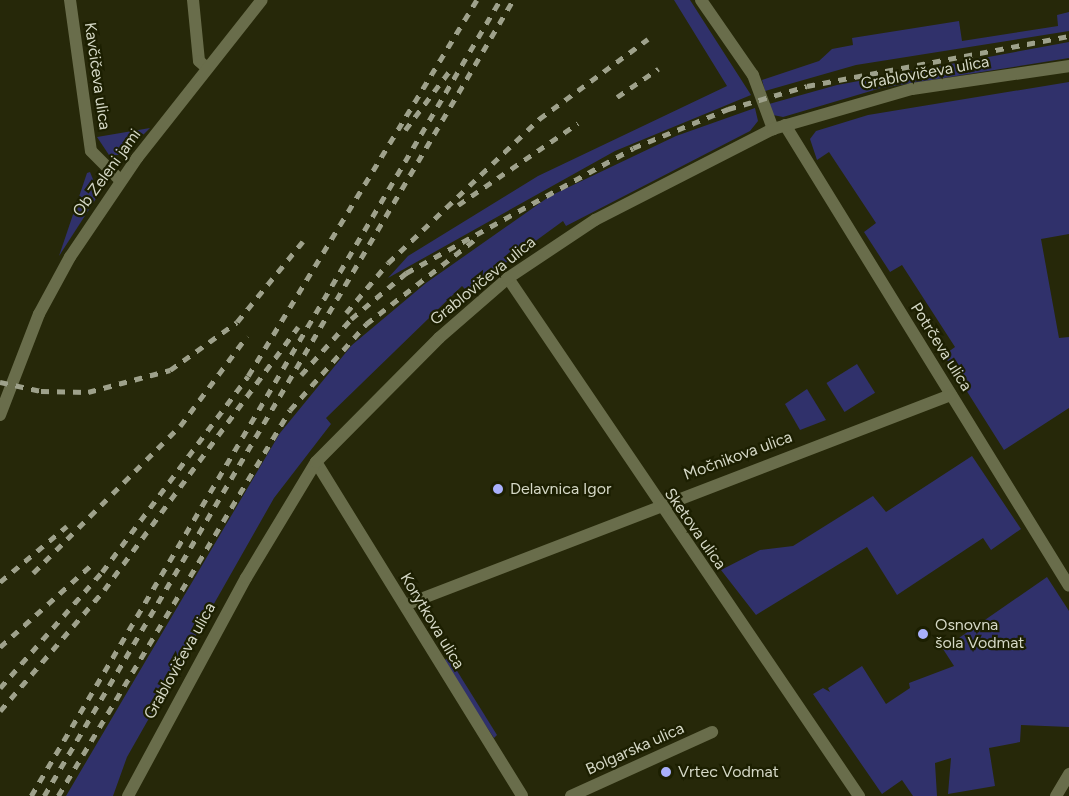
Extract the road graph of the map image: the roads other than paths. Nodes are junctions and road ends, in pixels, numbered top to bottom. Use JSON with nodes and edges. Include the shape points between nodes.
{"nodes":[{"id":1,"x":70,"y":0,"type":"edge"},
{"id":2,"x":193,"y":0,"type":"edge"},
{"id":3,"x":262,"y":0,"type":"edge"},
{"id":4,"x":701,"y":0,"type":"edge"},
{"id":5,"x":1069,"y":66,"type":"edge"},
{"id":6,"x":207,"y":68,"type":"junction"},
{"id":7,"x":785,"y":125,"type":"junction"},
{"id":8,"x":773,"y":129,"type":"junction"},
{"id":9,"x":120,"y":180,"type":"junction"},
{"id":10,"x":508,"y":278,"type":"junction"},
{"id":11,"x":951,"y":395,"type":"junction"},
{"id":12,"x":0,"y":415,"type":"edge"},
{"id":13,"x":316,"y":462,"type":"junction"},
{"id":14,"x":658,"y":505,"type":"junction"},
{"id":15,"x":1069,"y":586,"type":"edge"},
{"id":16,"x":405,"y":605,"type":"junction"},
{"id":17,"x":711,"y":732,"type":"dead end"},
{"id":18,"x":1069,"y":774,"type":"edge"},
{"id":19,"x":128,"y":796,"type":"edge"},
{"id":20,"x":522,"y":796,"type":"edge"},
{"id":21,"x":571,"y":796,"type":"edge"},
{"id":22,"x":859,"y":796,"type":"edge"},
{"id":23,"x":1056,"y":796,"type":"edge"}],
"edges":[{"from":1,"to":9,"type":"street","name":"Kavčičeva ulica","via":[[94,158]]},
{"from":2,"to":6,"type":"street","via":[[199,61]]},
{"from":3,"to":6,"type":"street","name":"Ob Zeleni jami"},
{"from":4,"to":8,"type":"street","via":[[753,75]]},
{"from":5,"to":7,"type":"street","name":"Grablovičeva ulica","via":[[912,89]]},
{"from":6,"to":9,"type":"street","name":"Ob Zeleni jami"},
{"from":7,"to":8,"type":"street","name":"Grablovičeva ulica"},
{"from":7,"to":11,"type":"street","name":"Potrčeva ulica"},
{"from":8,"to":10,"type":"street","name":"Grablovičeva ulica","via":[[595,220]]},
{"from":9,"to":12,"type":"street","name":"Ob Zeleni jami","via":[[59,273]]},
{"from":10,"to":13,"type":"street","name":"Grablovičeva ulica","via":[[445,333]]},
{"from":10,"to":14,"type":"street","name":"Sketova ulica"},
{"from":11,"to":14,"type":"street","name":"Močnikova ulica"},
{"from":11,"to":15,"type":"street","name":"Potrčeva ulica"},
{"from":13,"to":16,"type":"street","name":"Korytkova ulica"},
{"from":13,"to":19,"type":"street","name":"Grablovičeva ulica","via":[[222,620]]},
{"from":14,"to":16,"type":"street","name":"Močnikova ulica"},
{"from":14,"to":22,"type":"street","name":"Sketova ulica"},
{"from":16,"to":20,"type":"street","name":"Korytkova ulica"},
{"from":17,"to":21,"type":"street","name":"Bolgarska ulica"},
{"from":18,"to":23,"type":"street"}]}
